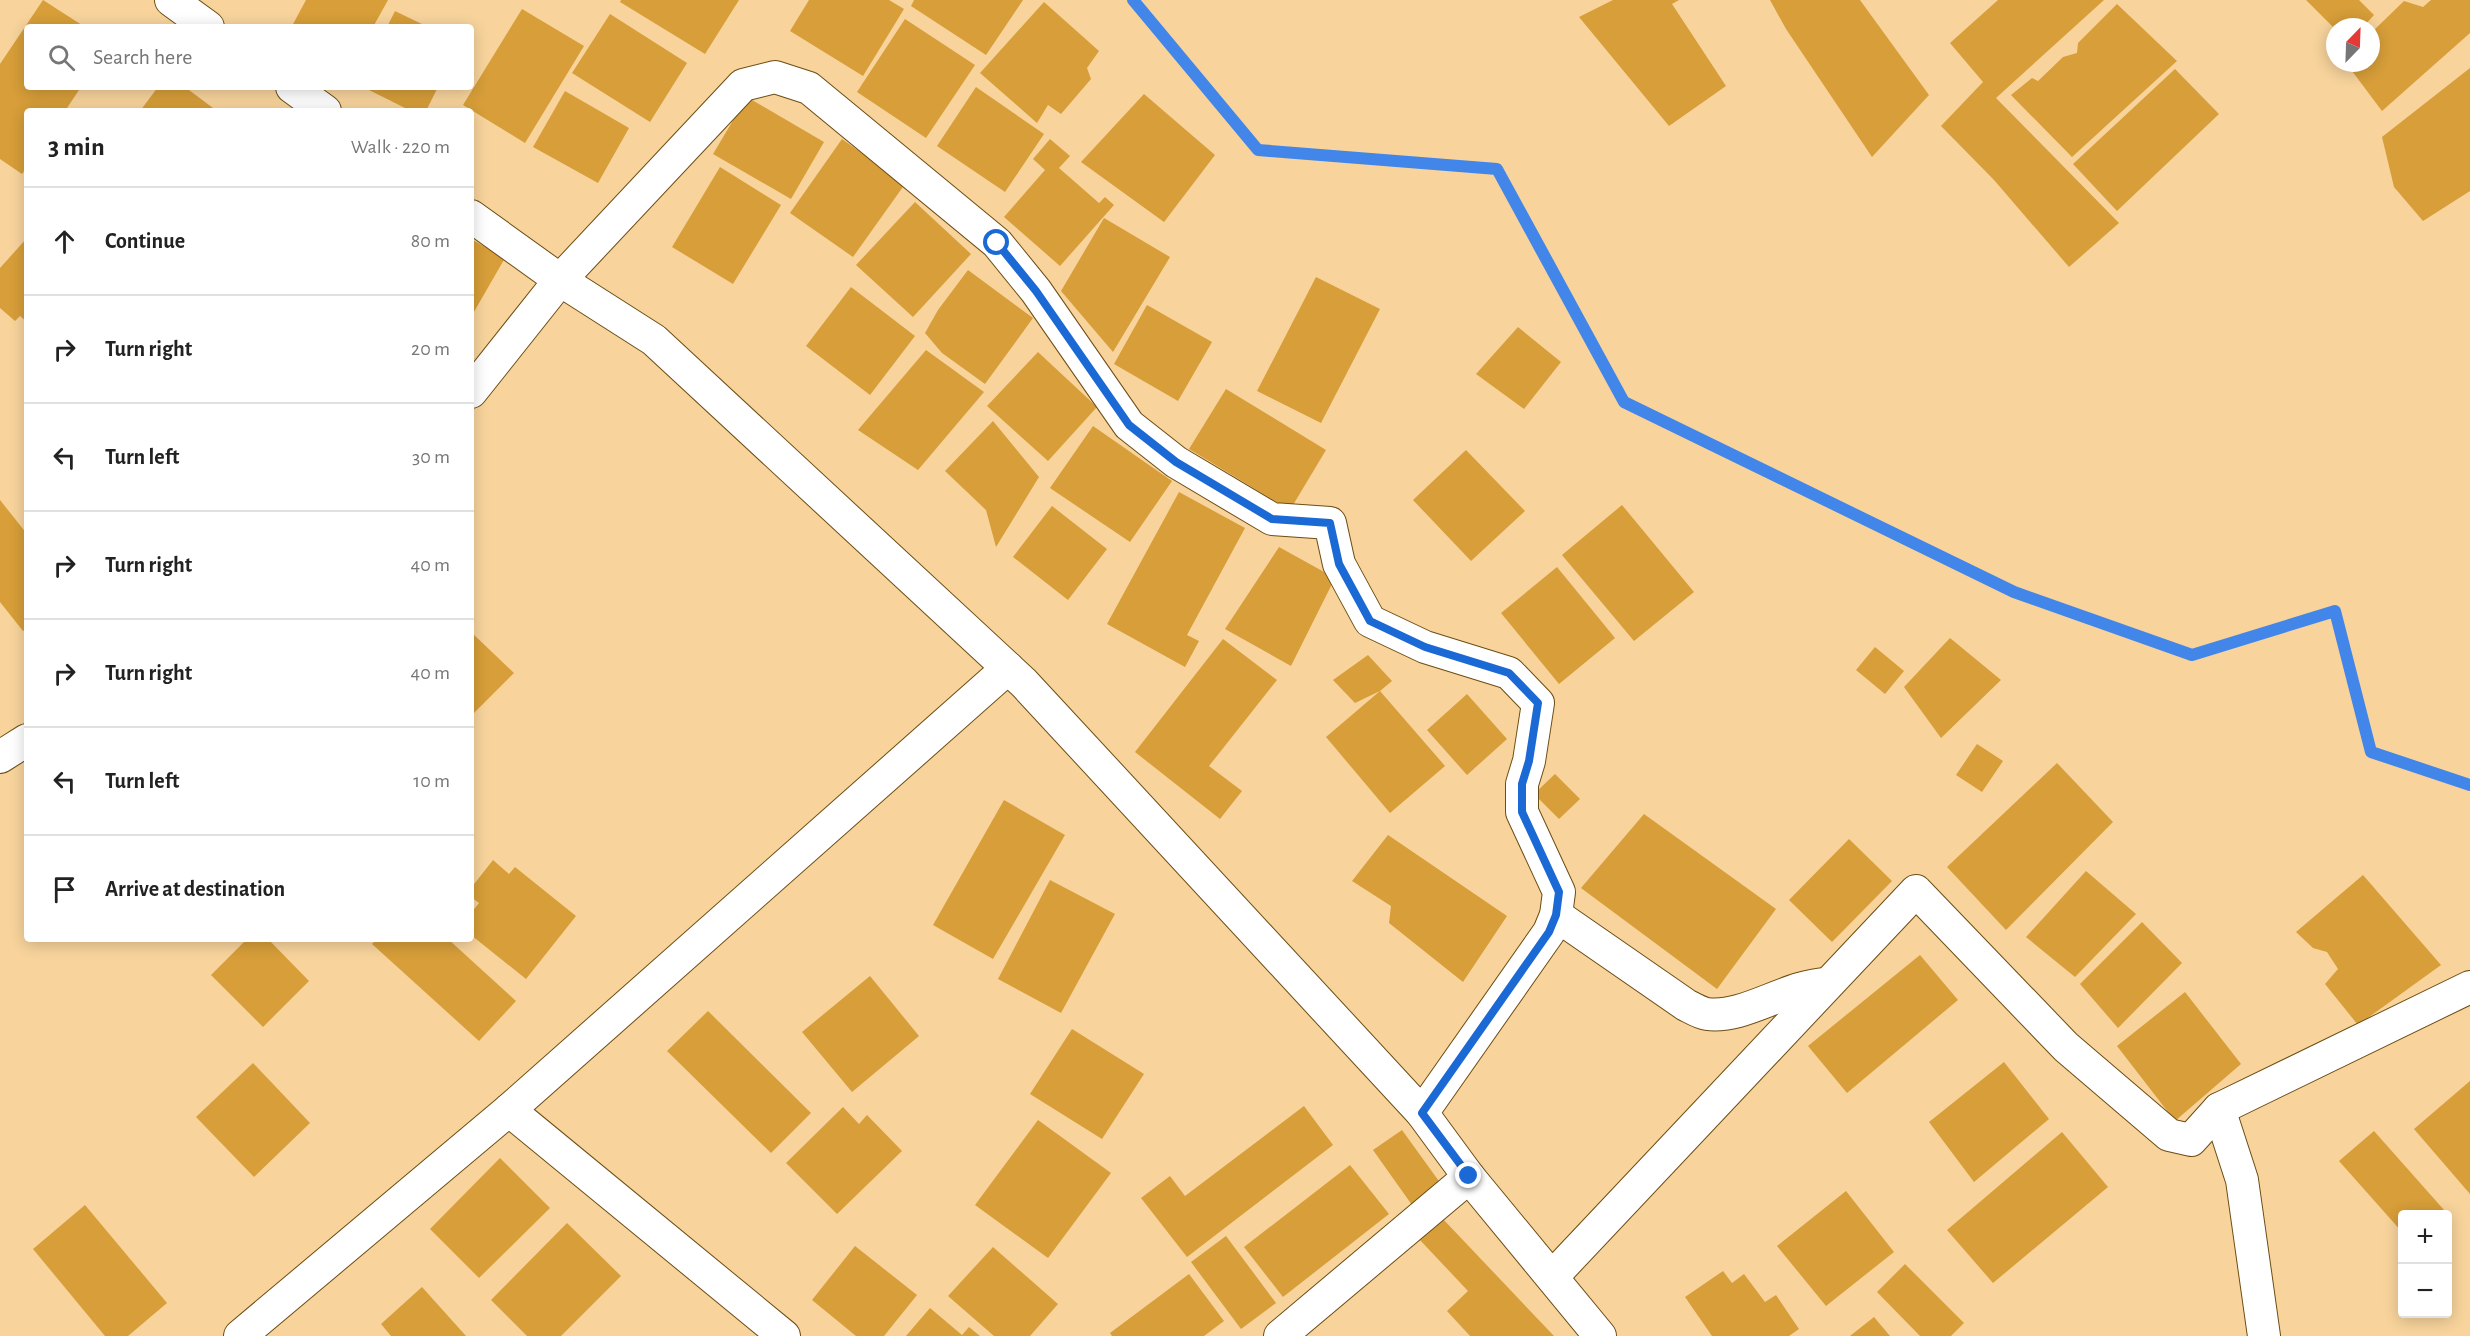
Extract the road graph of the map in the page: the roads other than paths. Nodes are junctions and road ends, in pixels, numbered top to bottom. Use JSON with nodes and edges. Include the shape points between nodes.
{"nodes":[{"id":1,"x":171,"y":0,"type":"edge"},
{"id":2,"x":204,"y":24,"type":"edge"},
{"id":3,"x":296,"y":90,"type":"edge"},
{"id":4,"x":321,"y":108,"type":"edge"},
{"id":5,"x":474,"y":218,"type":"edge"},
{"id":6,"x":560,"y":280,"type":"junction"},
{"id":7,"x":474,"y":388,"type":"edge"},
{"id":8,"x":1008,"y":668,"type":"junction"},
{"id":9,"x":24,"y":742,"type":"edge"},
{"id":10,"x":0,"y":757,"type":"edge"},
{"id":11,"x":1556,"y":915,"type":"junction"},
{"id":12,"x":1827,"y":984,"type":"junction"},
{"id":13,"x":2470,"y":987,"type":"edge"},
{"id":14,"x":2219,"y":1109,"type":"junction"},
{"id":15,"x":509,"y":1110,"type":"junction"},
{"id":16,"x":1422,"y":1113,"type":"junction"},
{"id":17,"x":1469,"y":1176,"type":"junction"},
{"id":18,"x":1552,"y":1276,"type":"junction"},
{"id":19,"x":240,"y":1336,"type":"edge"},
{"id":20,"x":784,"y":1336,"type":"edge"},
{"id":21,"x":1280,"y":1336,"type":"edge"},
{"id":22,"x":1600,"y":1336,"type":"edge"},
{"id":23,"x":2264,"y":1336,"type":"edge"}],
"edges":[{"from":1,"to":2,"type":"street"},
{"from":3,"to":4,"type":"street"},
{"from":5,"to":6,"type":"street"},
{"from":6,"to":7,"type":"street"},
{"from":6,"to":8,"type":"street","via":[[654,340]]},
{"from":6,"to":11,"type":"street","via":[[743,85],[775,77],[809,88],[997,243],[1036,291],[1129,425],[1176,462],[1272,519],[1330,523],[1339,564],[1370,621],[1425,647],[1509,673],[1538,703],[1522,784],[1522,812],[1559,892]]},
{"from":8,"to":15,"type":"street"},
{"from":8,"to":16,"type":"street"},
{"from":9,"to":10,"type":"street"},
{"from":11,"to":12,"type":"street","via":[[1704,1014],[1725,1015],[1810,984]]},
{"from":11,"to":16,"type":"street","via":[[1549,932]]},
{"from":12,"to":14,"type":"street","via":[[1916,891],[2066,1047],[2169,1135],[2191,1140]]},
{"from":12,"to":18,"type":"street"},
{"from":13,"to":14,"type":"street"},
{"from":14,"to":23,"type":"street","via":[[2242,1180]]},
{"from":15,"to":19,"type":"street"},
{"from":15,"to":20,"type":"street"},
{"from":16,"to":17,"type":"street"},
{"from":17,"to":18,"type":"street"},
{"from":17,"to":21,"type":"street"},
{"from":18,"to":22,"type":"street"}]}
